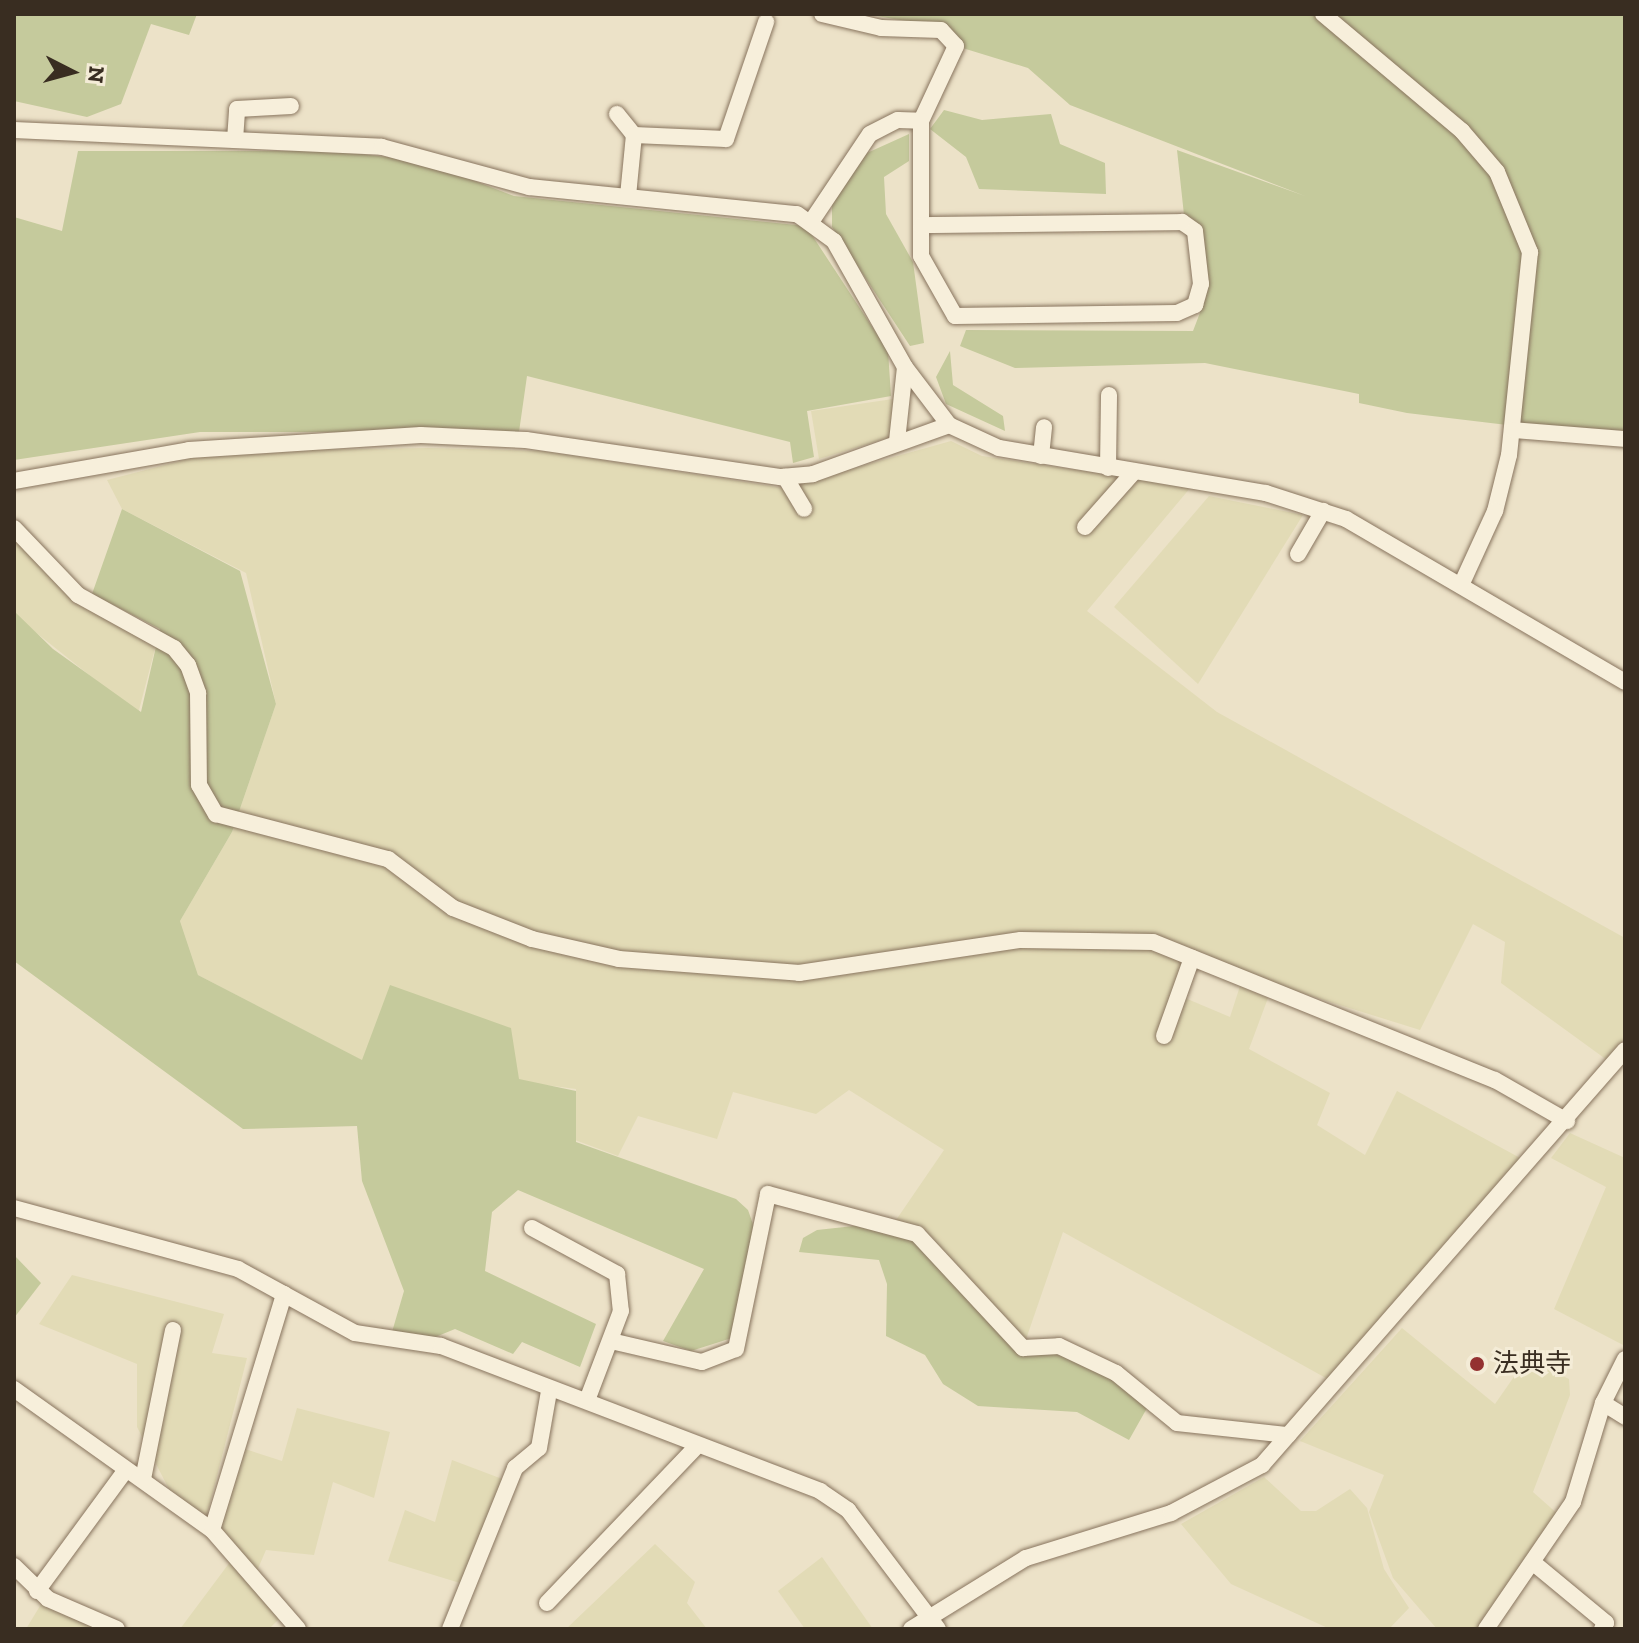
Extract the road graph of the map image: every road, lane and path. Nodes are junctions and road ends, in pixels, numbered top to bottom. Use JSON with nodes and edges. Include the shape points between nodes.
{"nodes":[{"id":1,"x":822,"y":14,"type":"edge"},
{"id":2,"x":1323,"y":14,"type":"edge"},
{"id":3,"x":766,"y":22,"type":"dead end"},
{"id":4,"x":291,"y":106,"type":"dead end"},
{"id":5,"x":617,"y":114,"type":"dead end"},
{"id":6,"x":921,"y":121,"type":"junction"},
{"id":7,"x":14,"y":130,"type":"edge"},
{"id":8,"x":634,"y":135,"type":"junction"},
{"id":9,"x":235,"y":140,"type":"junction"},
{"id":10,"x":628,"y":196,"type":"junction"},
{"id":11,"x":813,"y":219,"type":"junction"},
{"id":12,"x":921,"y":225,"type":"junction"},
{"id":13,"x":905,"y":367,"type":"junction"},
{"id":14,"x":1109,"y":395,"type":"dead end"},
{"id":15,"x":949,"y":425,"type":"junction"},
{"id":16,"x":1044,"y":427,"type":"dead end"},
{"id":17,"x":1513,"y":430,"type":"junction"},
{"id":18,"x":1625,"y":439,"type":"edge"},
{"id":19,"x":897,"y":441,"type":"junction"},
{"id":20,"x":1041,"y":456,"type":"junction"},
{"id":21,"x":1108,"y":468,"type":"junction"},
{"id":22,"x":1133,"y":473,"type":"junction"},
{"id":23,"x":785,"y":477,"type":"junction"},
{"id":24,"x":14,"y":481,"type":"edge"},
{"id":25,"x":804,"y":509,"type":"dead end"},
{"id":26,"x":1323,"y":511,"type":"junction"},
{"id":27,"x":1085,"y":527,"type":"dead end"},
{"id":28,"x":14,"y":528,"type":"edge"},
{"id":29,"x":1298,"y":554,"type":"dead end"},
{"id":30,"x":1462,"y":583,"type":"junction"},
{"id":31,"x":1625,"y":682,"type":"edge"},
{"id":32,"x":1192,"y":958,"type":"junction"},
{"id":33,"x":1164,"y":1036,"type":"dead end"},
{"id":34,"x":1625,"y":1050,"type":"edge"},
{"id":35,"x":1567,"y":1121,"type":"junction"},
{"id":36,"x":14,"y":1208,"type":"edge"},
{"id":37,"x":532,"y":1228,"type":"dead end"},
{"id":38,"x":284,"y":1294,"type":"junction"},
{"id":39,"x":173,"y":1330,"type":"dead end"},
{"id":40,"x":611,"y":1341,"type":"junction"},
{"id":41,"x":1625,"y":1359,"type":"edge"},
{"id":42,"x":14,"y":1389,"type":"edge"},
{"id":43,"x":549,"y":1391,"type":"junction"},
{"id":44,"x":588,"y":1398,"type":"junction"},
{"id":45,"x":1603,"y":1403,"type":"junction"},
{"id":46,"x":1625,"y":1417,"type":"edge"},
{"id":47,"x":1288,"y":1435,"type":"junction"},
{"id":48,"x":695,"y":1448,"type":"junction"},
{"id":49,"x":126,"y":1470,"type":"junction"},
{"id":50,"x":143,"y":1479,"type":"junction"},
{"id":51,"x":212,"y":1530,"type":"junction"},
{"id":52,"x":1536,"y":1565,"type":"junction"},
{"id":53,"x":14,"y":1566,"type":"edge"},
{"id":54,"x":37,"y":1591,"type":"junction"},
{"id":55,"x":547,"y":1603,"type":"dead end"},
{"id":56,"x":934,"y":1623,"type":"edge"},
{"id":57,"x":117,"y":1629,"type":"edge"},
{"id":58,"x":298,"y":1629,"type":"edge"},
{"id":59,"x":450,"y":1629,"type":"edge"},
{"id":60,"x":911,"y":1629,"type":"edge"},
{"id":61,"x":1486,"y":1629,"type":"edge"},
{"id":62,"x":1602,"y":1629,"type":"edge"}],
"edges":[{"from":1,"to":6,"type":"street","via":[[881,28],[941,30],[956,46]]},
{"from":2,"to":17,"type":"street","via":[[1462,131],[1497,172],[1530,252]]},
{"from":3,"to":8,"type":"street","via":[[726,139]]},
{"from":4,"to":9,"type":"street","via":[[237,109]]},
{"from":5,"to":8,"type":"street"},
{"from":6,"to":11,"type":"street","via":[[898,120],[870,134]]},
{"from":6,"to":12,"type":"street"},
{"from":7,"to":9,"type":"street"},
{"from":8,"to":10,"type":"street"},
{"from":9,"to":10,"type":"street","via":[[382,147],[509,183]]},
{"from":10,"to":11,"type":"street","via":[[778,208]]},
{"from":11,"to":13,"type":"street","via":[[834,241]]},
{"from":12,"to":12,"type":"street","via":[[1182,222],[1195,231],[1201,284],[1195,305],[1177,313],[964,319],[939,298],[921,256]]},
{"from":13,"to":15,"type":"street"},
{"from":13,"to":19,"type":"street"},
{"from":14,"to":21,"type":"street"},
{"from":15,"to":19,"type":"street"},
{"from":15,"to":20,"type":"street","via":[[986,444]]},
{"from":16,"to":20,"type":"street"},
{"from":17,"to":18,"type":"street"},
{"from":17,"to":30,"type":"street","via":[[1495,511]]},
{"from":19,"to":23,"type":"street","via":[[813,474]]},
{"from":20,"to":21,"type":"street"},
{"from":21,"to":22,"type":"street"},
{"from":22,"to":26,"type":"street","via":[[1266,493]]},
{"from":22,"to":27,"type":"street"},
{"from":23,"to":24,"type":"street","via":[[526,440],[421,435],[189,450]]},
{"from":23,"to":25,"type":"street"},
{"from":26,"to":29,"type":"street"},
{"from":26,"to":30,"type":"street","via":[[1371,529]]},
{"from":28,"to":32,"type":"street","via":[[78,595],[174,648],[188,665],[198,693],[199,785],[216,814],[388,859],[453,908],[532,939],[619,959],[799,973],[1021,940],[1117,938]]},
{"from":30,"to":31,"type":"street"},
{"from":32,"to":33,"type":"street"},
{"from":32,"to":35,"type":"street","via":[[1495,1080]]},
{"from":34,"to":35,"type":"street"},
{"from":35,"to":47,"type":"street"},
{"from":36,"to":38,"type":"street","via":[[162,1243],[238,1269]]},
{"from":37,"to":40,"type":"street","via":[[617,1274],[621,1311]]},
{"from":38,"to":43,"type":"street","via":[[355,1333],[441,1346]]},
{"from":38,"to":51,"type":"street"},
{"from":39,"to":50,"type":"street"},
{"from":40,"to":44,"type":"street"},
{"from":40,"to":47,"type":"street","via":[[702,1362],[736,1349],[768,1194],[917,1234],[1023,1348],[1059,1346],[1116,1373],[1177,1423]]},
{"from":41,"to":45,"type":"street"},
{"from":42,"to":49,"type":"street"},
{"from":43,"to":44,"type":"street"},
{"from":43,"to":59,"type":"street","via":[[539,1448],[515,1468]]},
{"from":44,"to":48,"type":"street"},
{"from":45,"to":46,"type":"street"},
{"from":45,"to":52,"type":"street","via":[[1573,1502]]},
{"from":47,"to":56,"type":"street","via":[[1262,1465],[1218,1493],[1026,1558]]},
{"from":48,"to":55,"type":"street"},
{"from":48,"to":56,"type":"street","via":[[820,1491],[848,1510]]},
{"from":49,"to":50,"type":"street"},
{"from":49,"to":54,"type":"street"},
{"from":50,"to":51,"type":"street"},
{"from":51,"to":58,"type":"street"},
{"from":52,"to":61,"type":"street"},
{"from":52,"to":62,"type":"street","via":[[1606,1623]]},
{"from":53,"to":54,"type":"street"},
{"from":54,"to":57,"type":"street"},
{"from":56,"to":60,"type":"street"}]}
